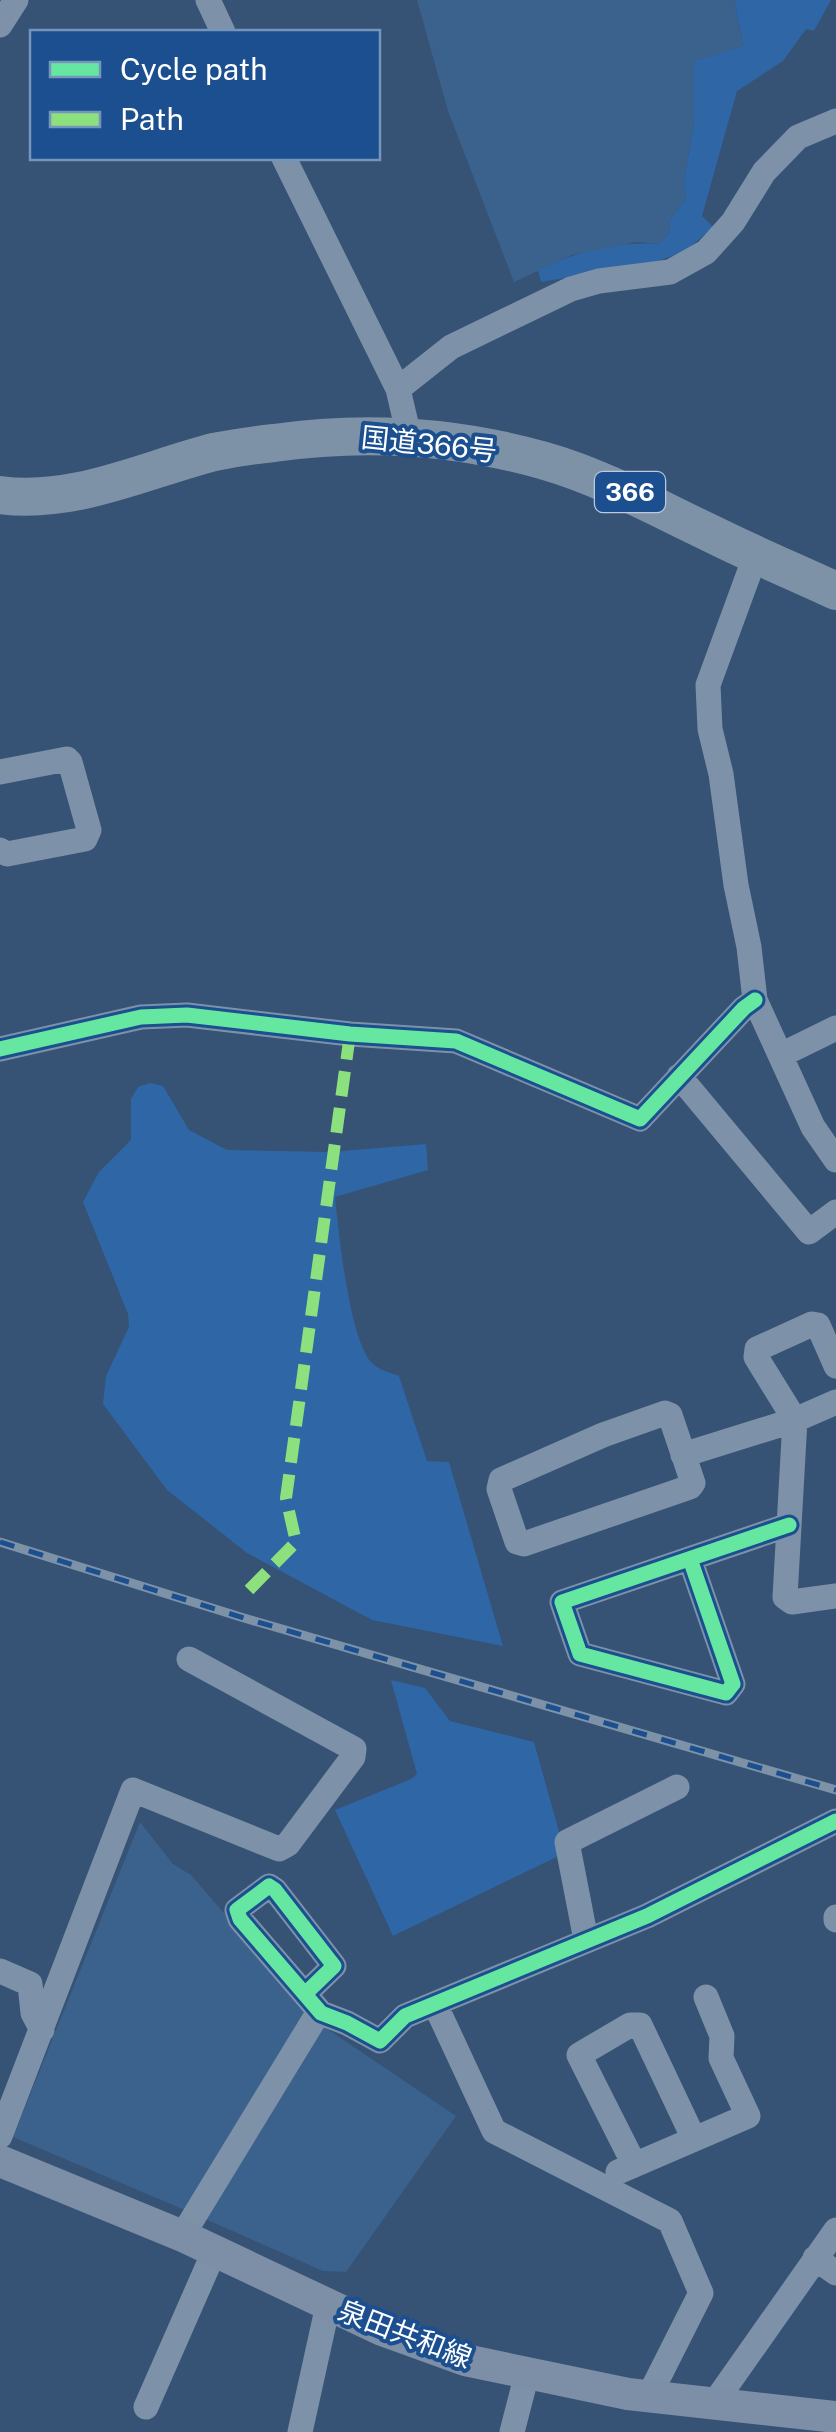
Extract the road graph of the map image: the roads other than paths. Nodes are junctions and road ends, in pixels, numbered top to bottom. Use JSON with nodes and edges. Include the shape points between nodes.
{"nodes":[{"id":1,"x":16,"y":0,"type":"edge"},
{"id":2,"x":208,"y":0,"type":"edge"},
{"id":3,"x":0,"y":25,"type":"edge"},
{"id":4,"x":222,"y":30,"type":"edge"},
{"id":5,"x":836,"y":121,"type":"edge"},
{"id":6,"x":285,"y":160,"type":"edge"},
{"id":7,"x":398,"y":389,"type":"junction"},
{"id":8,"x":409,"y":436,"type":"junction"},
{"id":9,"x":0,"y":495,"type":"edge"},
{"id":10,"x":756,"y":554,"type":"junction"},
{"id":11,"x":836,"y":591,"type":"edge"},
{"id":12,"x":0,"y":772,"type":"edge"},
{"id":13,"x":0,"y":850,"type":"edge"},
{"id":14,"x":755,"y":1000,"type":"junction"},
{"id":15,"x":836,"y":1028,"type":"edge"},
{"id":16,"x":0,"y":1049,"type":"edge"},
{"id":17,"x":781,"y":1054,"type":"junction"},
{"id":18,"x":680,"y":1076,"type":"junction"},
{"id":19,"x":836,"y":1160,"type":"edge"},
{"id":20,"x":836,"y":1212,"type":"edge"},
{"id":21,"x":836,"y":1366,"type":"edge"},
{"id":22,"x":836,"y":1402,"type":"edge"},
{"id":23,"x":795,"y":1420,"type":"junction"},
{"id":24,"x":683,"y":1455,"type":"junction"},
{"id":25,"x":789,"y":1525,"type":"junction"},
{"id":26,"x":690,"y":1558,"type":"junction"},
{"id":27,"x":836,"y":1596,"type":"edge"},
{"id":28,"x":189,"y":1659,"type":"dead end"},
{"id":29,"x":677,"y":1786,"type":"dead end"},
{"id":30,"x":836,"y":1821,"type":"edge"},
{"id":31,"x":586,"y":1940,"type":"junction"},
{"id":32,"x":0,"y":1970,"type":"edge"},
{"id":33,"x":706,"y":1997,"type":"dead end"},
{"id":34,"x":436,"y":2004,"type":"junction"},
{"id":35,"x":42,"y":2030,"type":"junction"},
{"id":36,"x":0,"y":2136,"type":"edge"},
{"id":37,"x":694,"y":2139,"type":"junction"},
{"id":38,"x":0,"y":2161,"type":"edge"},
{"id":39,"x":634,"y":2164,"type":"junction"},
{"id":40,"x":596,"y":2184,"type":"junction"},
{"id":41,"x":836,"y":2230,"type":"edge"},
{"id":42,"x":200,"y":2244,"type":"junction"},
{"id":43,"x":826,"y":2266,"type":"edge"},
{"id":44,"x":328,"y":2305,"type":"junction"},
{"id":45,"x":528,"y":2374,"type":"junction"},
{"id":46,"x":649,"y":2396,"type":"junction"},
{"id":47,"x":715,"y":2402,"type":"junction"},
{"id":48,"x":146,"y":2407,"type":"dead end"},
{"id":49,"x":836,"y":2417,"type":"edge"},
{"id":50,"x":300,"y":2432,"type":"edge"},
{"id":51,"x":512,"y":2432,"type":"edge"}],
"edges":[{"from":1,"to":3,"type":"street"},
{"from":2,"to":4,"type":"street"},
{"from":5,"to":7,"type":"street","via":[[787,148],[706,252],[670,272],[571,289],[451,347]]},
{"from":6,"to":7,"type":"street"},
{"from":7,"to":8,"type":"street"},
{"from":8,"to":9,"type":"highway","name":"国道366号","number":"366","via":[[272,443],[62,494]]},
{"from":8,"to":10,"type":"highway","name":"国道366号","number":"366","via":[[547,461],[629,492]]},
{"from":10,"to":11,"type":"highway","name":"国道366号","number":"366"},
{"from":10,"to":14,"type":"street","via":[[708,685]]},
{"from":12,"to":13,"type":"street","via":[[67,759],[89,830],[84,838]]},
{"from":14,"to":17,"type":"street"},
{"from":14,"to":18,"type":"street"},
{"from":15,"to":17,"type":"street"},
{"from":16,"to":18,"type":"street","via":[[141,1016],[187,1015],[456,1041],[640,1119]]},
{"from":17,"to":19,"type":"street","via":[[812,1127]]},
{"from":18,"to":20,"type":"street","via":[[809,1232]]},
{"from":21,"to":23,"type":"street","via":[[818,1325],[757,1349]]},
{"from":22,"to":23,"type":"street"},
{"from":23,"to":24,"type":"street"},
{"from":23,"to":25,"type":"street"},
{"from":24,"to":24,"type":"street","via":[[690,1488],[524,1544],[517,1542],[498,1489],[501,1480],[665,1414]]},
{"from":25,"to":26,"type":"street"},
{"from":25,"to":27,"type":"street","via":[[785,1598]]},
{"from":26,"to":26,"type":"street","via":[[562,1602],[580,1654],[726,1692],[732,1684]]},
{"from":28,"to":35,"type":"street","via":[[354,1749],[353,1757],[279,1849],[133,1790]]},
{"from":29,"to":31,"type":"street","via":[[567,1842]]},
{"from":30,"to":31,"type":"street"},
{"from":31,"to":34,"type":"street"},
{"from":32,"to":35,"type":"street","via":[[30,1984]]},
{"from":33,"to":37,"type":"street","via":[[722,2036],[721,2058],[748,2116]]},
{"from":34,"to":40,"type":"street","via":[[494,2131]]},
{"from":34,"to":42,"type":"street","via":[[405,2016],[380,2041],[314,2003],[315,2018],[190,2222]]},
{"from":35,"to":36,"type":"street"},
{"from":37,"to":39,"type":"street"},
{"from":37,"to":39,"type":"street","via":[[640,2025],[630,2024],[579,2055]]},
{"from":38,"to":42,"type":"main road","name":"泉田共和線"},
{"from":39,"to":40,"type":"street"},
{"from":40,"to":46,"type":"street","via":[[670,2222],[701,2293]]},
{"from":41,"to":43,"type":"street"},
{"from":42,"to":44,"type":"main road","name":"泉田共和線"},
{"from":42,"to":48,"type":"street"},
{"from":43,"to":47,"type":"street"},
{"from":44,"to":45,"type":"main road","name":"泉田共和線","via":[[465,2360]]},
{"from":44,"to":50,"type":"street"},
{"from":45,"to":46,"type":"main road","name":"泉田共和線"},
{"from":45,"to":51,"type":"street"},
{"from":46,"to":47,"type":"main road","name":"泉田共和線"},
{"from":47,"to":49,"type":"main road","name":"泉田共和線"}]}
